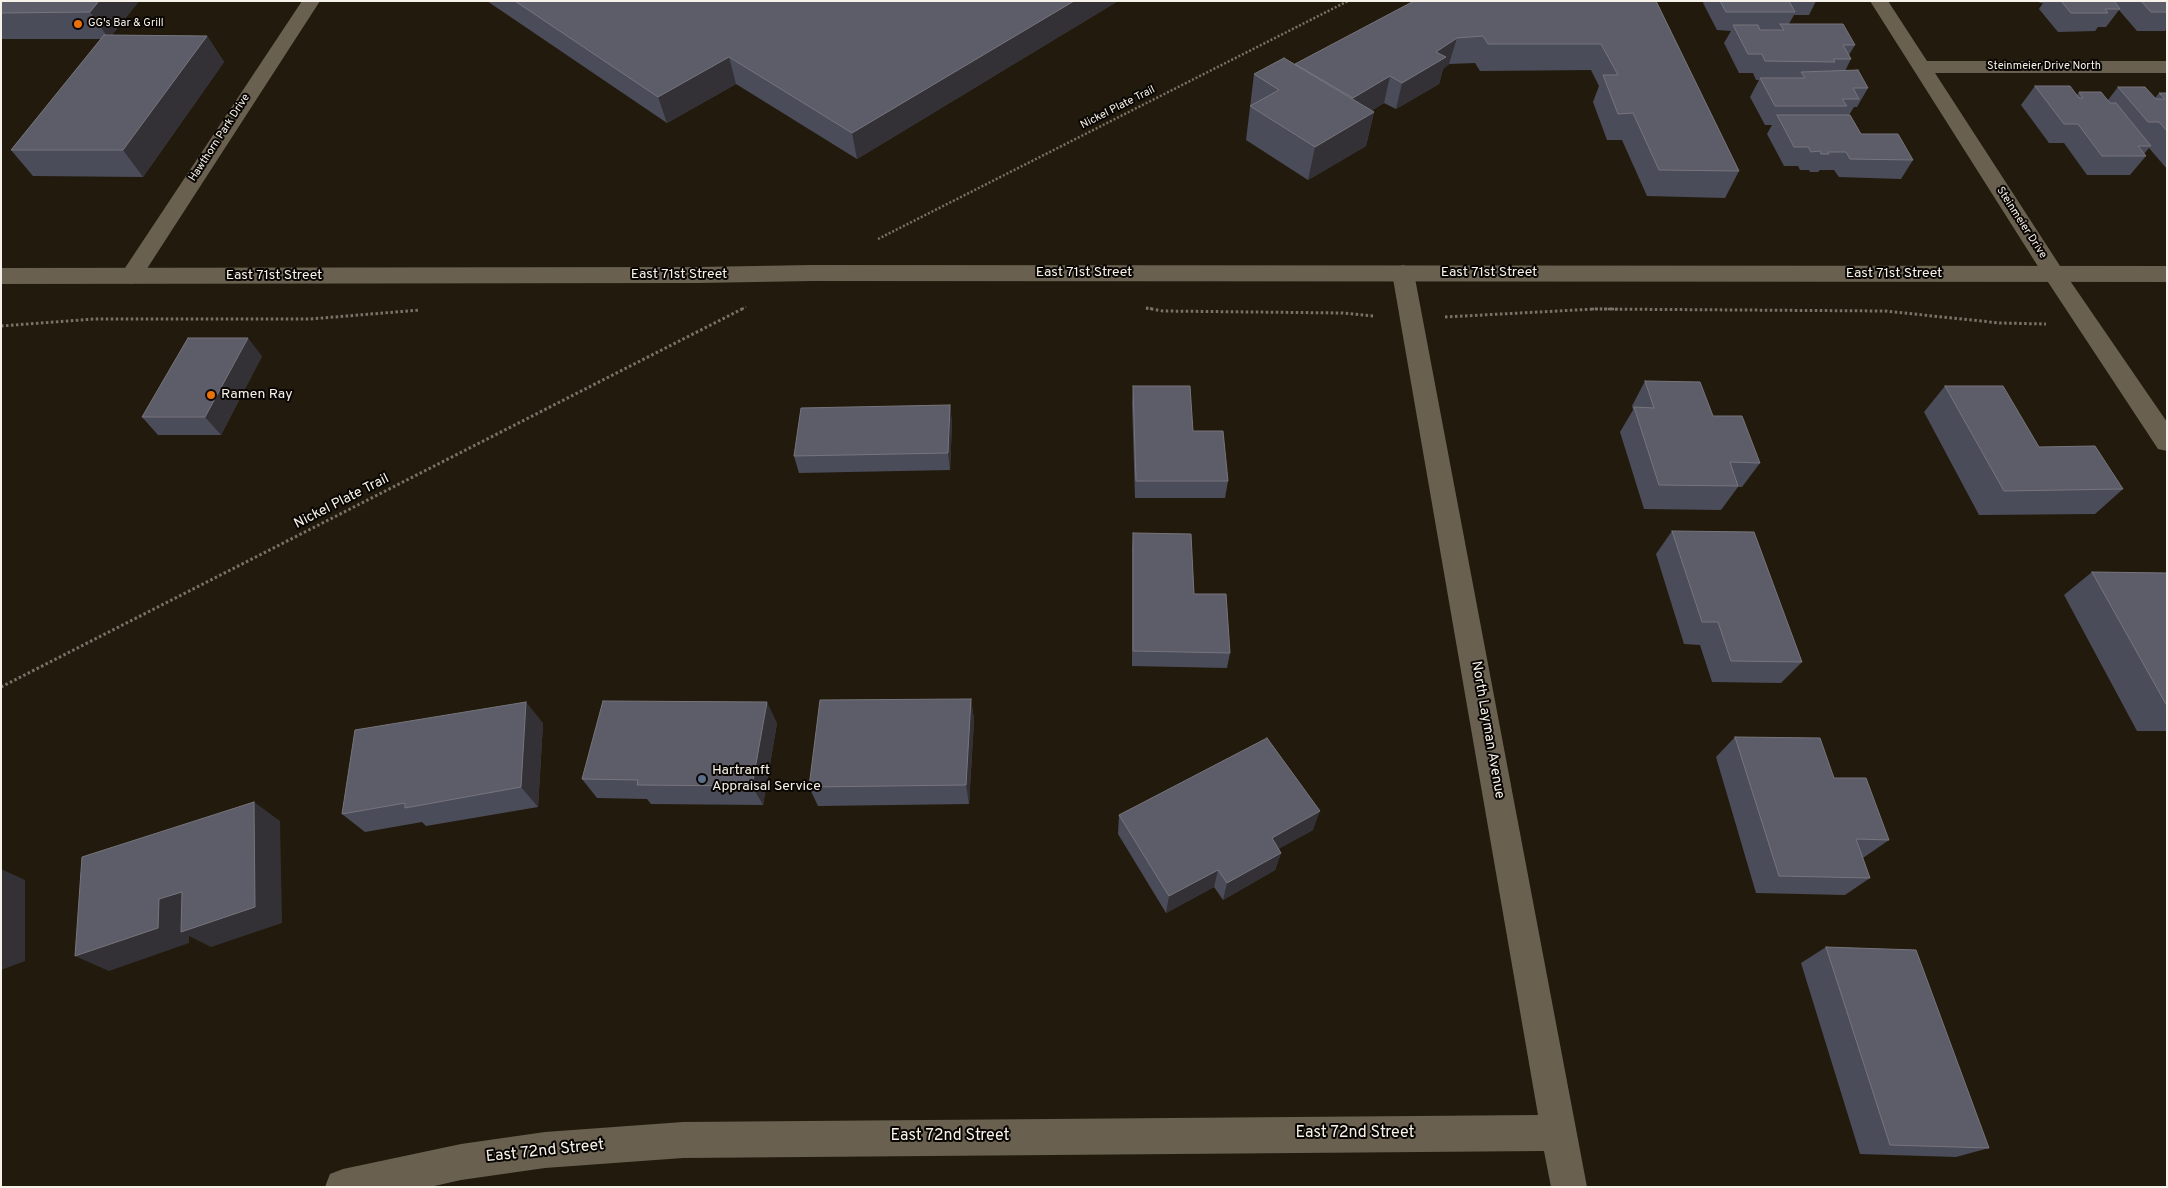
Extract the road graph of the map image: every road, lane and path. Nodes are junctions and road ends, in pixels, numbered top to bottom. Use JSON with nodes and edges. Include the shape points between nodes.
{"nodes":[{"id":1,"x":311,"y":1,"type":"edge"},
{"id":2,"x":1348,"y":1,"type":"edge"},
{"id":3,"x":1879,"y":1,"type":"edge"},
{"id":4,"x":1921,"y":67,"type":"junction"},
{"id":5,"x":2167,"y":67,"type":"edge"},
{"id":6,"x":895,"y":230,"type":"dead end"},
{"id":7,"x":1403,"y":273,"type":"junction"},
{"id":8,"x":2054,"y":274,"type":"junction"},
{"id":9,"x":2167,"y":274,"type":"edge"},
{"id":10,"x":1,"y":276,"type":"edge"},
{"id":11,"x":130,"y":276,"type":"junction"},
{"id":12,"x":743,"y":304,"type":"dead end"},
{"id":13,"x":752,"y":304,"type":"dead end"},
{"id":14,"x":1144,"y":307,"type":"dead end"},
{"id":15,"x":428,"y":310,"type":"dead end"},
{"id":16,"x":1412,"y":317,"type":"junction"},
{"id":17,"x":2088,"y":324,"type":"junction"},
{"id":18,"x":1,"y":326,"type":"edge"},
{"id":19,"x":693,"y":335,"type":"dead end"},
{"id":20,"x":2167,"y":442,"type":"edge"},
{"id":21,"x":1,"y":687,"type":"edge"},
{"id":22,"x":1560,"y":1133,"type":"junction"},
{"id":23,"x":343,"y":1187,"type":"edge"},
{"id":24,"x":1569,"y":1187,"type":"edge"}],
"edges":[{"from":1,"to":11,"type":"street","name":"Hawthorn Park Drive"},
{"from":2,"to":6,"type":"path","name":"Nickel Plate Trail"},
{"from":3,"to":4,"type":"street","name":"Steinmeier Drive"},
{"from":4,"to":5,"type":"street","name":"Steinmeier Drive North"},
{"from":4,"to":8,"type":"street","name":"Steinmeier Drive"},
{"from":7,"to":8,"type":"street","name":"East 71st Street"},
{"from":7,"to":11,"type":"street","name":"East 71st Street"},
{"from":7,"to":16,"type":"street","name":"North Layman Avenue"},
{"from":8,"to":9,"type":"street","name":"East 71st Street"},
{"from":8,"to":17,"type":"street","name":"Steinmeier Drive"},
{"from":10,"to":11,"type":"street","name":"East 71st Street"},
{"from":12,"to":13,"type":"path"},
{"from":14,"to":16,"type":"path","via":[[1163,311]]},
{"from":15,"to":18,"type":"path","via":[[310,318],[94,319]]},
{"from":16,"to":17,"type":"path","via":[[1595,309],[1875,311],[2000,323]]},
{"from":16,"to":22,"type":"street","name":"North Layman Avenue"},
{"from":17,"to":20,"type":"street","name":"Steinmeier Drive"},
{"from":19,"to":21,"type":"path","name":"Nickel Plate Trail"},
{"from":22,"to":23,"type":"street","name":"East 72nd Street","via":[[682,1140],[545,1150],[461,1162]]},
{"from":22,"to":24,"type":"street","name":"North Layman Avenue"}]}
